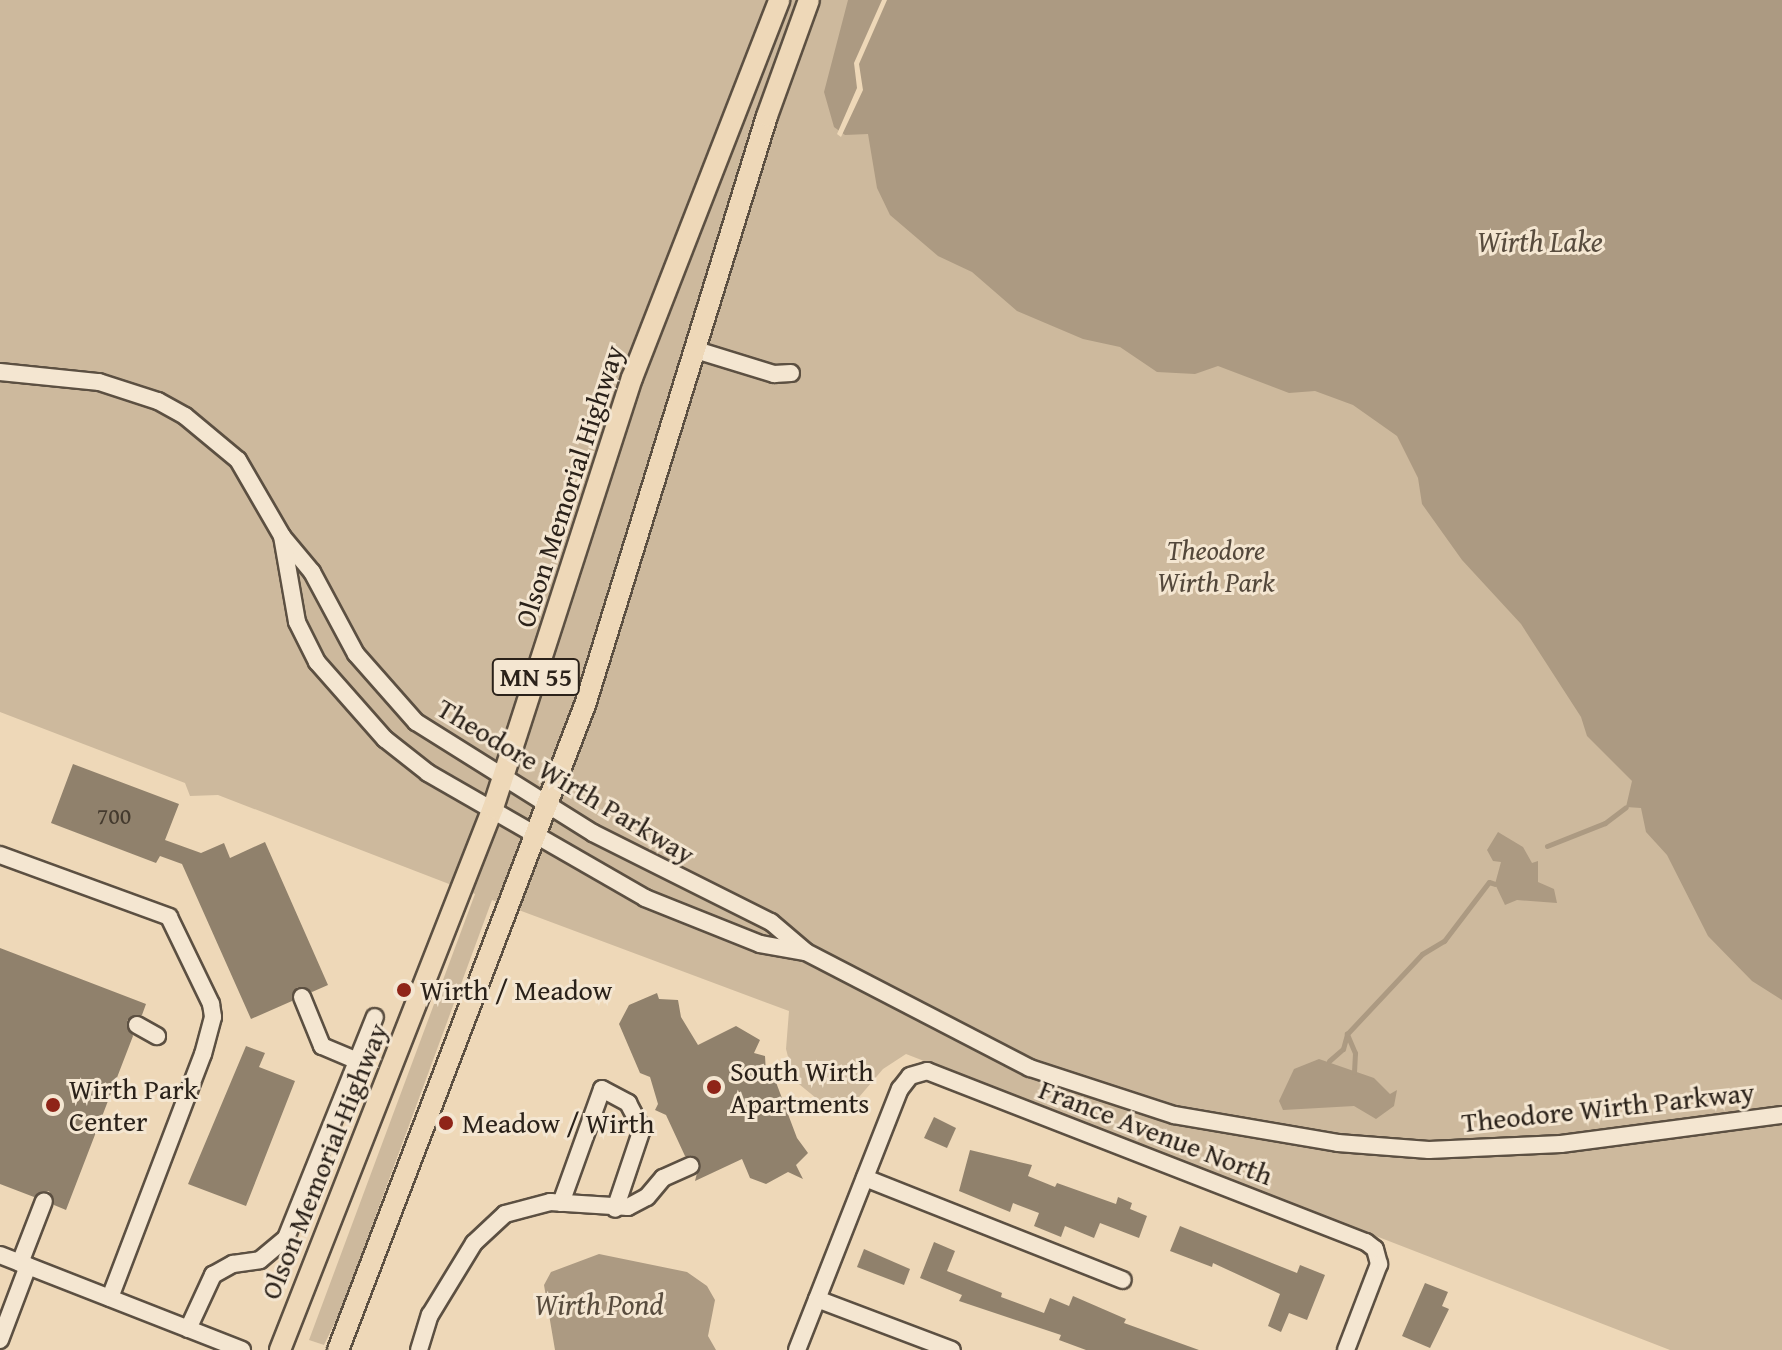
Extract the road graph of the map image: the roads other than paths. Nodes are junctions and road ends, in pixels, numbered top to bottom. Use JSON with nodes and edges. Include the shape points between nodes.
{"nodes":[{"id":1,"x":779,"y":0,"type":"edge"},
{"id":2,"x":809,"y":0,"type":"edge"},
{"id":3,"x":696,"y":350,"type":"junction"},
{"id":4,"x":0,"y":372,"type":"edge"},
{"id":5,"x":791,"y":373,"type":"dead end"},
{"id":6,"x":282,"y":536,"type":"junction"},
{"id":7,"x":503,"y":780,"type":"junction"},
{"id":8,"x":549,"y":807,"type":"junction"},
{"id":9,"x":493,"y":808,"type":"junction"},
{"id":10,"x":538,"y":835,"type":"junction"},
{"id":11,"x":0,"y":855,"type":"edge"},
{"id":12,"x":806,"y":952,"type":"junction"},
{"id":13,"x":302,"y":997,"type":"dead end"},
{"id":14,"x":375,"y":1017,"type":"dead end"},
{"id":15,"x":137,"y":1025,"type":"dead end"},
{"id":16,"x":157,"y":1036,"type":"dead end"},
{"id":17,"x":358,"y":1061,"type":"junction"},
{"id":18,"x":1782,"y":1115,"type":"edge"},
{"id":19,"x":690,"y":1166,"type":"dead end"},
{"id":20,"x":865,"y":1178,"type":"junction"},
{"id":21,"x":44,"y":1201,"type":"dead end"},
{"id":22,"x":561,"y":1203,"type":"junction"},
{"id":23,"x":615,"y":1209,"type":"junction"},
{"id":24,"x":0,"y":1255,"type":"edge"},
{"id":25,"x":24,"y":1264,"type":"junction"},
{"id":26,"x":1122,"y":1280,"type":"dead end"},
{"id":27,"x":110,"y":1298,"type":"junction"},
{"id":28,"x":817,"y":1299,"type":"junction"},
{"id":29,"x":188,"y":1329,"type":"junction"},
{"id":30,"x":0,"y":1340,"type":"edge"},
{"id":31,"x":242,"y":1350,"type":"edge"},
{"id":32,"x":280,"y":1350,"type":"edge"},
{"id":33,"x":338,"y":1350,"type":"edge"},
{"id":34,"x":419,"y":1350,"type":"edge"},
{"id":35,"x":797,"y":1350,"type":"edge"},
{"id":36,"x":952,"y":1350,"type":"edge"},
{"id":37,"x":1346,"y":1350,"type":"edge"}],
"edges":[{"from":1,"to":7,"type":"main road","name":"Olson Memorial Highway","number":"MN 55","via":[[632,378]]},
{"from":2,"to":3,"type":"main road","number":"MN 55","via":[[767,116]]},
{"from":3,"to":5,"type":"street","via":[[774,374]]},
{"from":3,"to":8,"type":"main road","number":"MN 55","via":[[622,596]]},
{"from":4,"to":6,"type":"street","name":"Theodore Wirth Parkway","via":[[99,382],[158,401],[185,416],[238,460]]},
{"from":6,"to":7,"type":"street","name":"Theodore Wirth Parkway","via":[[312,572],[332,616],[380,686],[416,722]]},
{"from":6,"to":9,"type":"street","name":"Theodore Wirth Parkway","via":[[297,622],[317,662],[385,739],[428,773]]},
{"from":7,"to":8,"type":"street","name":"Theodore Wirth Parkway"},
{"from":7,"to":9,"type":"main road","name":"Olson Memorial Highway","number":"MN 55"},
{"from":8,"to":10,"type":"main road","number":"MN 55"},
{"from":8,"to":12,"type":"street","name":"Theodore Wirth Parkway","via":[[694,887],[771,922]]},
{"from":9,"to":10,"type":"street","name":"Theodore Wirth Parkway"},
{"from":9,"to":32,"type":"main road","name":"Olson Memorial Highway","number":"MN 55"},
{"from":10,"to":12,"type":"street","name":"Theodore Wirth Parkway","via":[[645,898],[760,944]]},
{"from":10,"to":33,"type":"main road","number":"MN 55"},
{"from":11,"to":27,"type":"street","via":[[169,917],[211,1004],[213,1017],[203,1054]]},
{"from":12,"to":18,"type":"street","name":"Theodore Wirth Parkway","via":[[1030,1068],[1174,1115],[1248,1130],[1429,1150],[1495,1149]]},
{"from":13,"to":17,"type":"street","via":[[322,1046]]},
{"from":14,"to":17,"type":"street"},
{"from":15,"to":16,"type":"street"},
{"from":17,"to":29,"type":"street","via":[[286,1238],[260,1260],[233,1264],[213,1275]]},
{"from":19,"to":23,"type":"street","via":[[663,1178],[637,1205]]},
{"from":20,"to":26,"type":"street"},
{"from":20,"to":28,"type":"street"},
{"from":20,"to":37,"type":"street","name":"France Avenue North","via":[[900,1089],[910,1076],[927,1071],[941,1075],[1356,1237],[1378,1255]]},
{"from":21,"to":25,"type":"street"},
{"from":22,"to":23,"type":"street"},
{"from":22,"to":23,"type":"street","via":[[602,1089],[628,1103],[642,1129]]},
{"from":22,"to":34,"type":"street","via":[[517,1208],[483,1232],[430,1315]]},
{"from":24,"to":25,"type":"street"},
{"from":25,"to":27,"type":"street"},
{"from":25,"to":30,"type":"street"},
{"from":27,"to":29,"type":"street"},
{"from":28,"to":35,"type":"street"},
{"from":28,"to":36,"type":"street"},
{"from":29,"to":31,"type":"street"}]}
